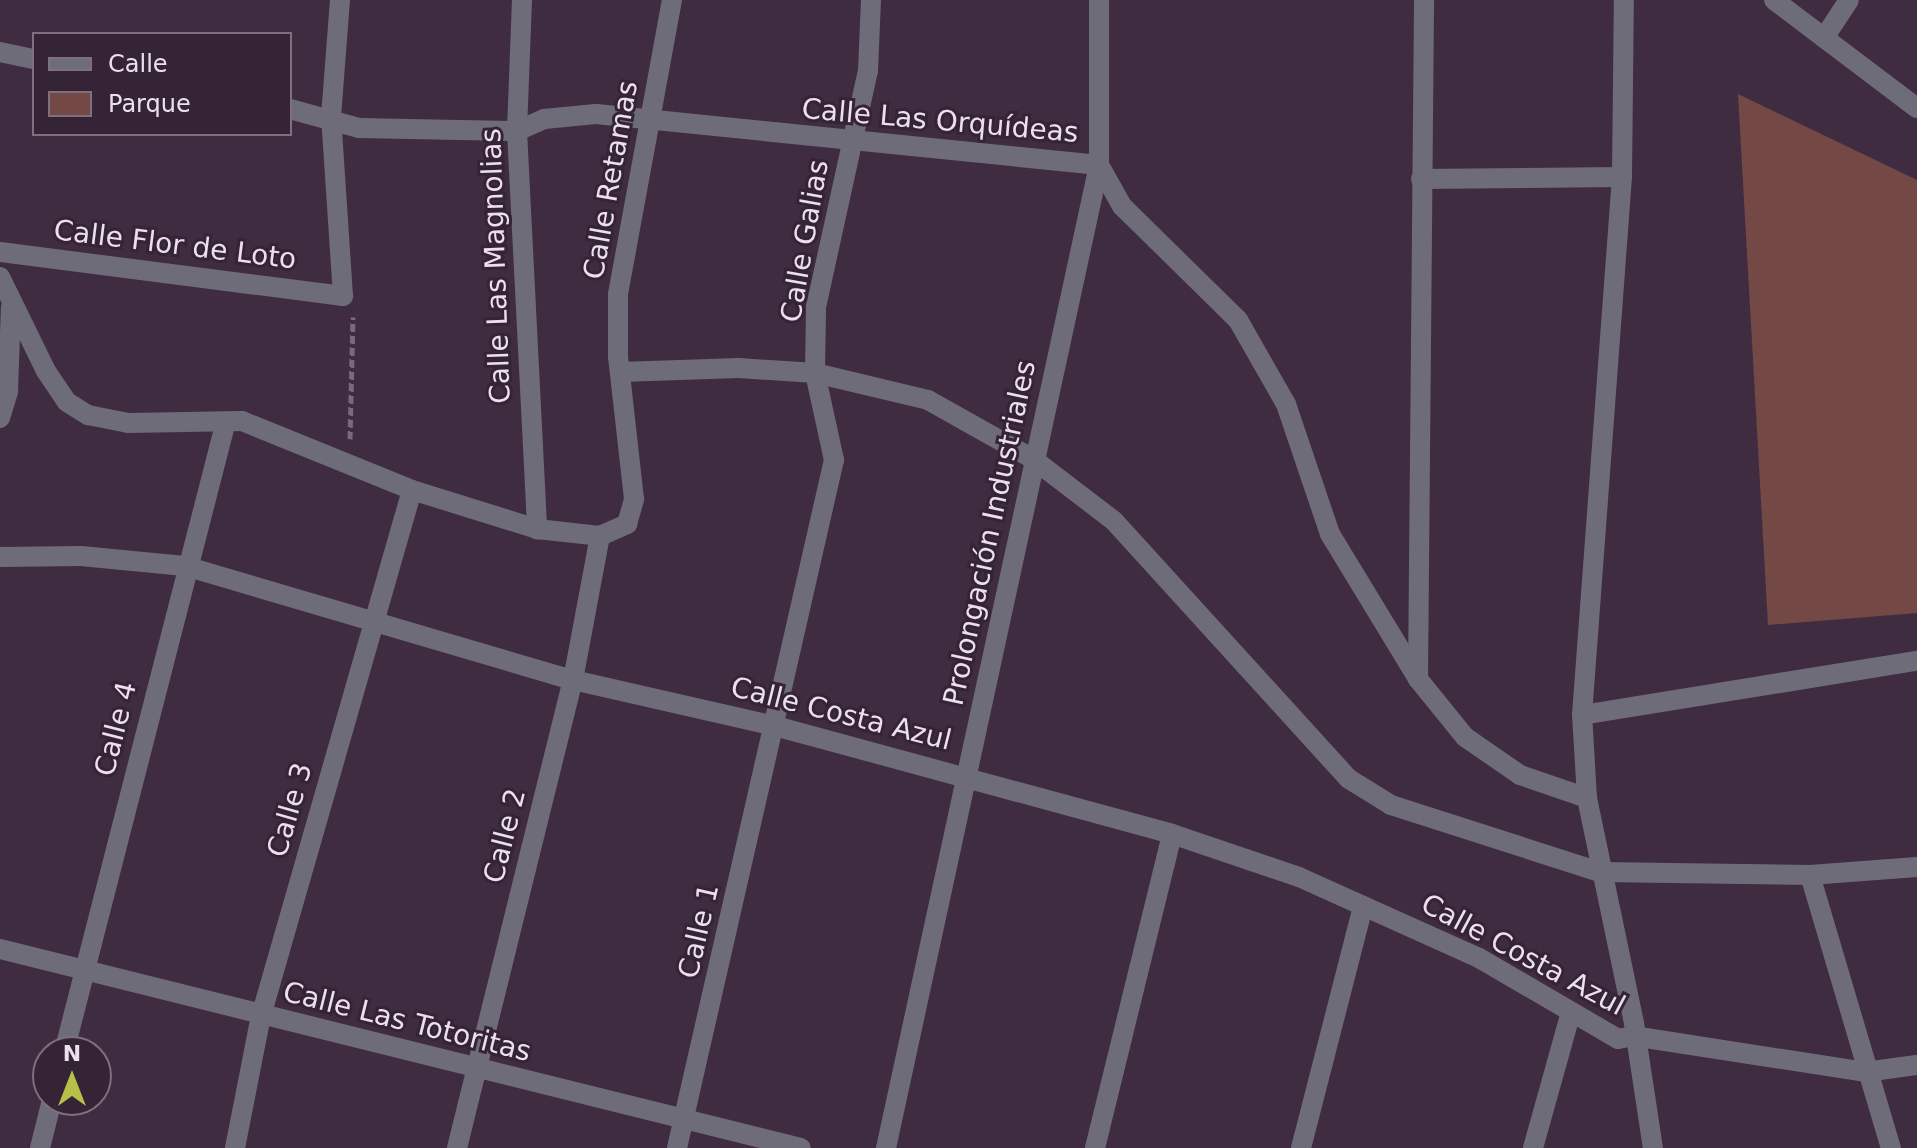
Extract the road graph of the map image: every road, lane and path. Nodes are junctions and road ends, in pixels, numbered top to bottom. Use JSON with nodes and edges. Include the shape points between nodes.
{"nodes":[{"id":1,"x":340,"y":0,"type":"edge"},
{"id":2,"x":522,"y":0,"type":"edge"},
{"id":3,"x":672,"y":0,"type":"edge"},
{"id":4,"x":871,"y":0,"type":"edge"},
{"id":5,"x":1099,"y":0,"type":"edge"},
{"id":6,"x":1424,"y":0,"type":"edge"},
{"id":7,"x":1624,"y":0,"type":"edge"},
{"id":8,"x":1774,"y":0,"type":"edge"},
{"id":9,"x":1849,"y":0,"type":"edge"},
{"id":10,"x":1824,"y":38,"type":"junction"},
{"id":11,"x":0,"y":52,"type":"edge"},
{"id":12,"x":32,"y":59,"type":"edge"},
{"id":13,"x":1917,"y":108,"type":"edge"},
{"id":14,"x":292,"y":109,"type":"edge"},
{"id":15,"x":331,"y":117,"type":"junction"},
{"id":16,"x":650,"y":122,"type":"junction"},
{"id":17,"x":517,"y":131,"type":"junction"},
{"id":18,"x":851,"y":141,"type":"junction"},
{"id":19,"x":1099,"y":165,"type":"junction"},
{"id":20,"x":1622,"y":177,"type":"junction"},
{"id":21,"x":1421,"y":179,"type":"junction"},
{"id":22,"x":0,"y":252,"type":"edge"},
{"id":23,"x":0,"y":277,"type":"edge"},
{"id":24,"x":343,"y":296,"type":"junction"},
{"id":25,"x":11,"y":304,"type":"junction"},
{"id":26,"x":620,"y":372,"type":"junction"},
{"id":27,"x":815,"y":373,"type":"junction"},
{"id":28,"x":0,"y":418,"type":"edge"},
{"id":29,"x":226,"y":421,"type":"junction"},
{"id":30,"x":1033,"y":459,"type":"junction"},
{"id":31,"x":349,"y":464,"type":"junction"},
{"id":32,"x":412,"y":490,"type":"junction"},
{"id":33,"x":537,"y":529,"type":"junction"},
{"id":34,"x":600,"y":536,"type":"junction"},
{"id":35,"x":0,"y":557,"type":"edge"},
{"id":36,"x":185,"y":566,"type":"junction"},
{"id":37,"x":373,"y":618,"type":"junction"},
{"id":38,"x":1917,"y":661,"type":"edge"},
{"id":39,"x":1418,"y":679,"type":"junction"},
{"id":40,"x":573,"y":680,"type":"junction"},
{"id":41,"x":1582,"y":715,"type":"junction"},
{"id":42,"x":775,"y":726,"type":"junction"},
{"id":43,"x":966,"y":776,"type":"junction"},
{"id":44,"x":1587,"y":798,"type":"junction"},
{"id":45,"x":1172,"y":834,"type":"junction"},
{"id":46,"x":1917,"y":867,"type":"edge"},
{"id":47,"x":1600,"y":872,"type":"junction"},
{"id":48,"x":1810,"y":875,"type":"junction"},
{"id":49,"x":1363,"y":906,"type":"junction"},
{"id":50,"x":0,"y":949,"type":"edge"},
{"id":51,"x":85,"y":972,"type":"junction"},
{"id":52,"x":1571,"y":1012,"type":"junction"},
{"id":53,"x":261,"y":1016,"type":"junction"},
{"id":54,"x":68,"y":1036,"type":"edge"},
{"id":55,"x":1633,"y":1036,"type":"junction"},
{"id":56,"x":1917,"y":1065,"type":"edge"},
{"id":57,"x":475,"y":1067,"type":"junction"},
{"id":58,"x":1865,"y":1072,"type":"junction"},
{"id":59,"x":48,"y":1116,"type":"edge"},
{"id":60,"x":683,"y":1120,"type":"junction"},
{"id":61,"x":40,"y":1148,"type":"edge"},
{"id":62,"x":235,"y":1148,"type":"edge"},
{"id":63,"x":457,"y":1148,"type":"edge"},
{"id":64,"x":677,"y":1148,"type":"edge"},
{"id":65,"x":801,"y":1148,"type":"edge"},
{"id":66,"x":886,"y":1148,"type":"edge"},
{"id":67,"x":1095,"y":1148,"type":"edge"},
{"id":68,"x":1301,"y":1148,"type":"edge"},
{"id":69,"x":1533,"y":1148,"type":"edge"},
{"id":70,"x":1653,"y":1148,"type":"edge"},
{"id":71,"x":1891,"y":1148,"type":"edge"}],
"edges":[{"from":1,"to":15,"type":"street"},
{"from":2,"to":17,"type":"street","name":"Calle Las Magnolias"},
{"from":3,"to":16,"type":"street","name":"Calle Retamas"},
{"from":4,"to":18,"type":"street","name":"Calle Galias","via":[[868,71]]},
{"from":5,"to":19,"type":"street","name":"Prolongación Industriales"},
{"from":6,"to":21,"type":"street"},
{"from":7,"to":20,"type":"street"},
{"from":8,"to":10,"type":"street"},
{"from":9,"to":10,"type":"street"},
{"from":10,"to":13,"type":"street"},
{"from":11,"to":12,"type":"street"},
{"from":14,"to":15,"type":"street","name":"Calle Las Orquídeas"},
{"from":15,"to":17,"type":"street","name":"Calle Las Orquídeas","via":[[359,128]]},
{"from":15,"to":24,"type":"street"},
{"from":16,"to":17,"type":"street","name":"Calle Las Orquídeas","via":[[596,114],[544,119]]},
{"from":16,"to":18,"type":"street","name":"Calle Las Orquídeas"},
{"from":16,"to":26,"type":"street","name":"Calle Retamas","via":[[618,294]]},
{"from":17,"to":33,"type":"street","name":"Calle Las Magnolias"},
{"from":18,"to":19,"type":"street","name":"Calle Las Orquídeas"},
{"from":18,"to":27,"type":"street","name":"Calle Galias","via":[[816,307]]},
{"from":19,"to":30,"type":"street","name":"Prolongación Industriales"},
{"from":19,"to":39,"type":"street","name":"Calle Las Orquídeas","via":[[1122,206],[1238,320],[1286,404],[1330,534]]},
{"from":20,"to":21,"type":"street"},
{"from":20,"to":41,"type":"street"},
{"from":21,"to":39,"type":"street"},
{"from":22,"to":24,"type":"street","name":"Calle Flor de Loto"},
{"from":23,"to":25,"type":"street"},
{"from":24,"to":31,"type":"path","via":[[355,321]]},
{"from":25,"to":28,"type":"street","via":[[8,391]]},
{"from":25,"to":29,"type":"street","via":[[67,402],[88,415],[128,423]]},
{"from":26,"to":27,"type":"street","via":[[739,368]]},
{"from":26,"to":34,"type":"street","name":"Calle Retamas","via":[[634,499],[627,524]]},
{"from":27,"to":30,"type":"street","via":[[928,400]]},
{"from":27,"to":42,"type":"street","name":"Calle Galias","via":[[834,460]]},
{"from":29,"to":31,"type":"street","via":[[242,421]]},
{"from":29,"to":36,"type":"street","name":"Calle 4"},
{"from":30,"to":43,"type":"street","name":"Prolongación Industriales","via":[[1022,536]]},
{"from":30,"to":47,"type":"street","via":[[1114,521],[1349,779],[1391,805]]},
{"from":31,"to":32,"type":"street"},
{"from":32,"to":33,"type":"street"},
{"from":32,"to":37,"type":"street","name":"Calle 3"},
{"from":33,"to":34,"type":"street"},
{"from":34,"to":40,"type":"street","name":"Calle 2"},
{"from":35,"to":36,"type":"street","name":"Calle Costa Azul","via":[[81,556]]},
{"from":36,"to":37,"type":"street","name":"Calle Costa Azul"},
{"from":36,"to":51,"type":"street","name":"Calle 4"},
{"from":37,"to":40,"type":"street","name":"Calle Costa Azul"},
{"from":37,"to":53,"type":"street","name":"Calle 3"},
{"from":38,"to":41,"type":"street"},
{"from":39,"to":44,"type":"street","name":"Calle Las Orquídeas","via":[[1465,737],[1520,775]]},
{"from":40,"to":42,"type":"street","name":"Calle Costa Azul"},
{"from":40,"to":57,"type":"street","name":"Calle 2"},
{"from":41,"to":44,"type":"street"},
{"from":42,"to":43,"type":"street","name":"Calle Costa Azul"},
{"from":42,"to":60,"type":"street","name":"Calle 1"},
{"from":43,"to":45,"type":"street","name":"Calle Costa Azul"},
{"from":43,"to":66,"type":"street","name":"Prolongación Industriales"},
{"from":44,"to":47,"type":"street"},
{"from":45,"to":49,"type":"street","name":"Calle Costa Azul"},
{"from":45,"to":67,"type":"street"},
{"from":46,"to":48,"type":"street"},
{"from":47,"to":48,"type":"street"},
{"from":47,"to":55,"type":"street"},
{"from":48,"to":58,"type":"street"},
{"from":49,"to":52,"type":"street","name":"Calle Costa Azul","via":[[1479,958]]},
{"from":49,"to":68,"type":"street"},
{"from":50,"to":51,"type":"street","name":"Calle Las Totoritas"},
{"from":51,"to":53,"type":"street","name":"Calle Las Totoritas"},
{"from":51,"to":54,"type":"street","name":"Calle 4"},
{"from":52,"to":55,"type":"street","name":"Calle Costa Azul","via":[[1618,1039]]},
{"from":52,"to":69,"type":"street"},
{"from":53,"to":57,"type":"street","name":"Calle Las Totoritas"},
{"from":53,"to":62,"type":"street","name":"Calle 3"},
{"from":55,"to":58,"type":"street","name":"Calle Costa Azul"},
{"from":55,"to":70,"type":"street"},
{"from":56,"to":58,"type":"street","name":"Calle Costa Azul"},
{"from":57,"to":60,"type":"street","name":"Calle Las Totoritas"},
{"from":57,"to":63,"type":"street","name":"Calle 2"},
{"from":58,"to":71,"type":"street"},
{"from":59,"to":61,"type":"street"},
{"from":60,"to":64,"type":"street","name":"Calle 1"},
{"from":60,"to":65,"type":"street","name":"Calle Las Totoritas"}]}
